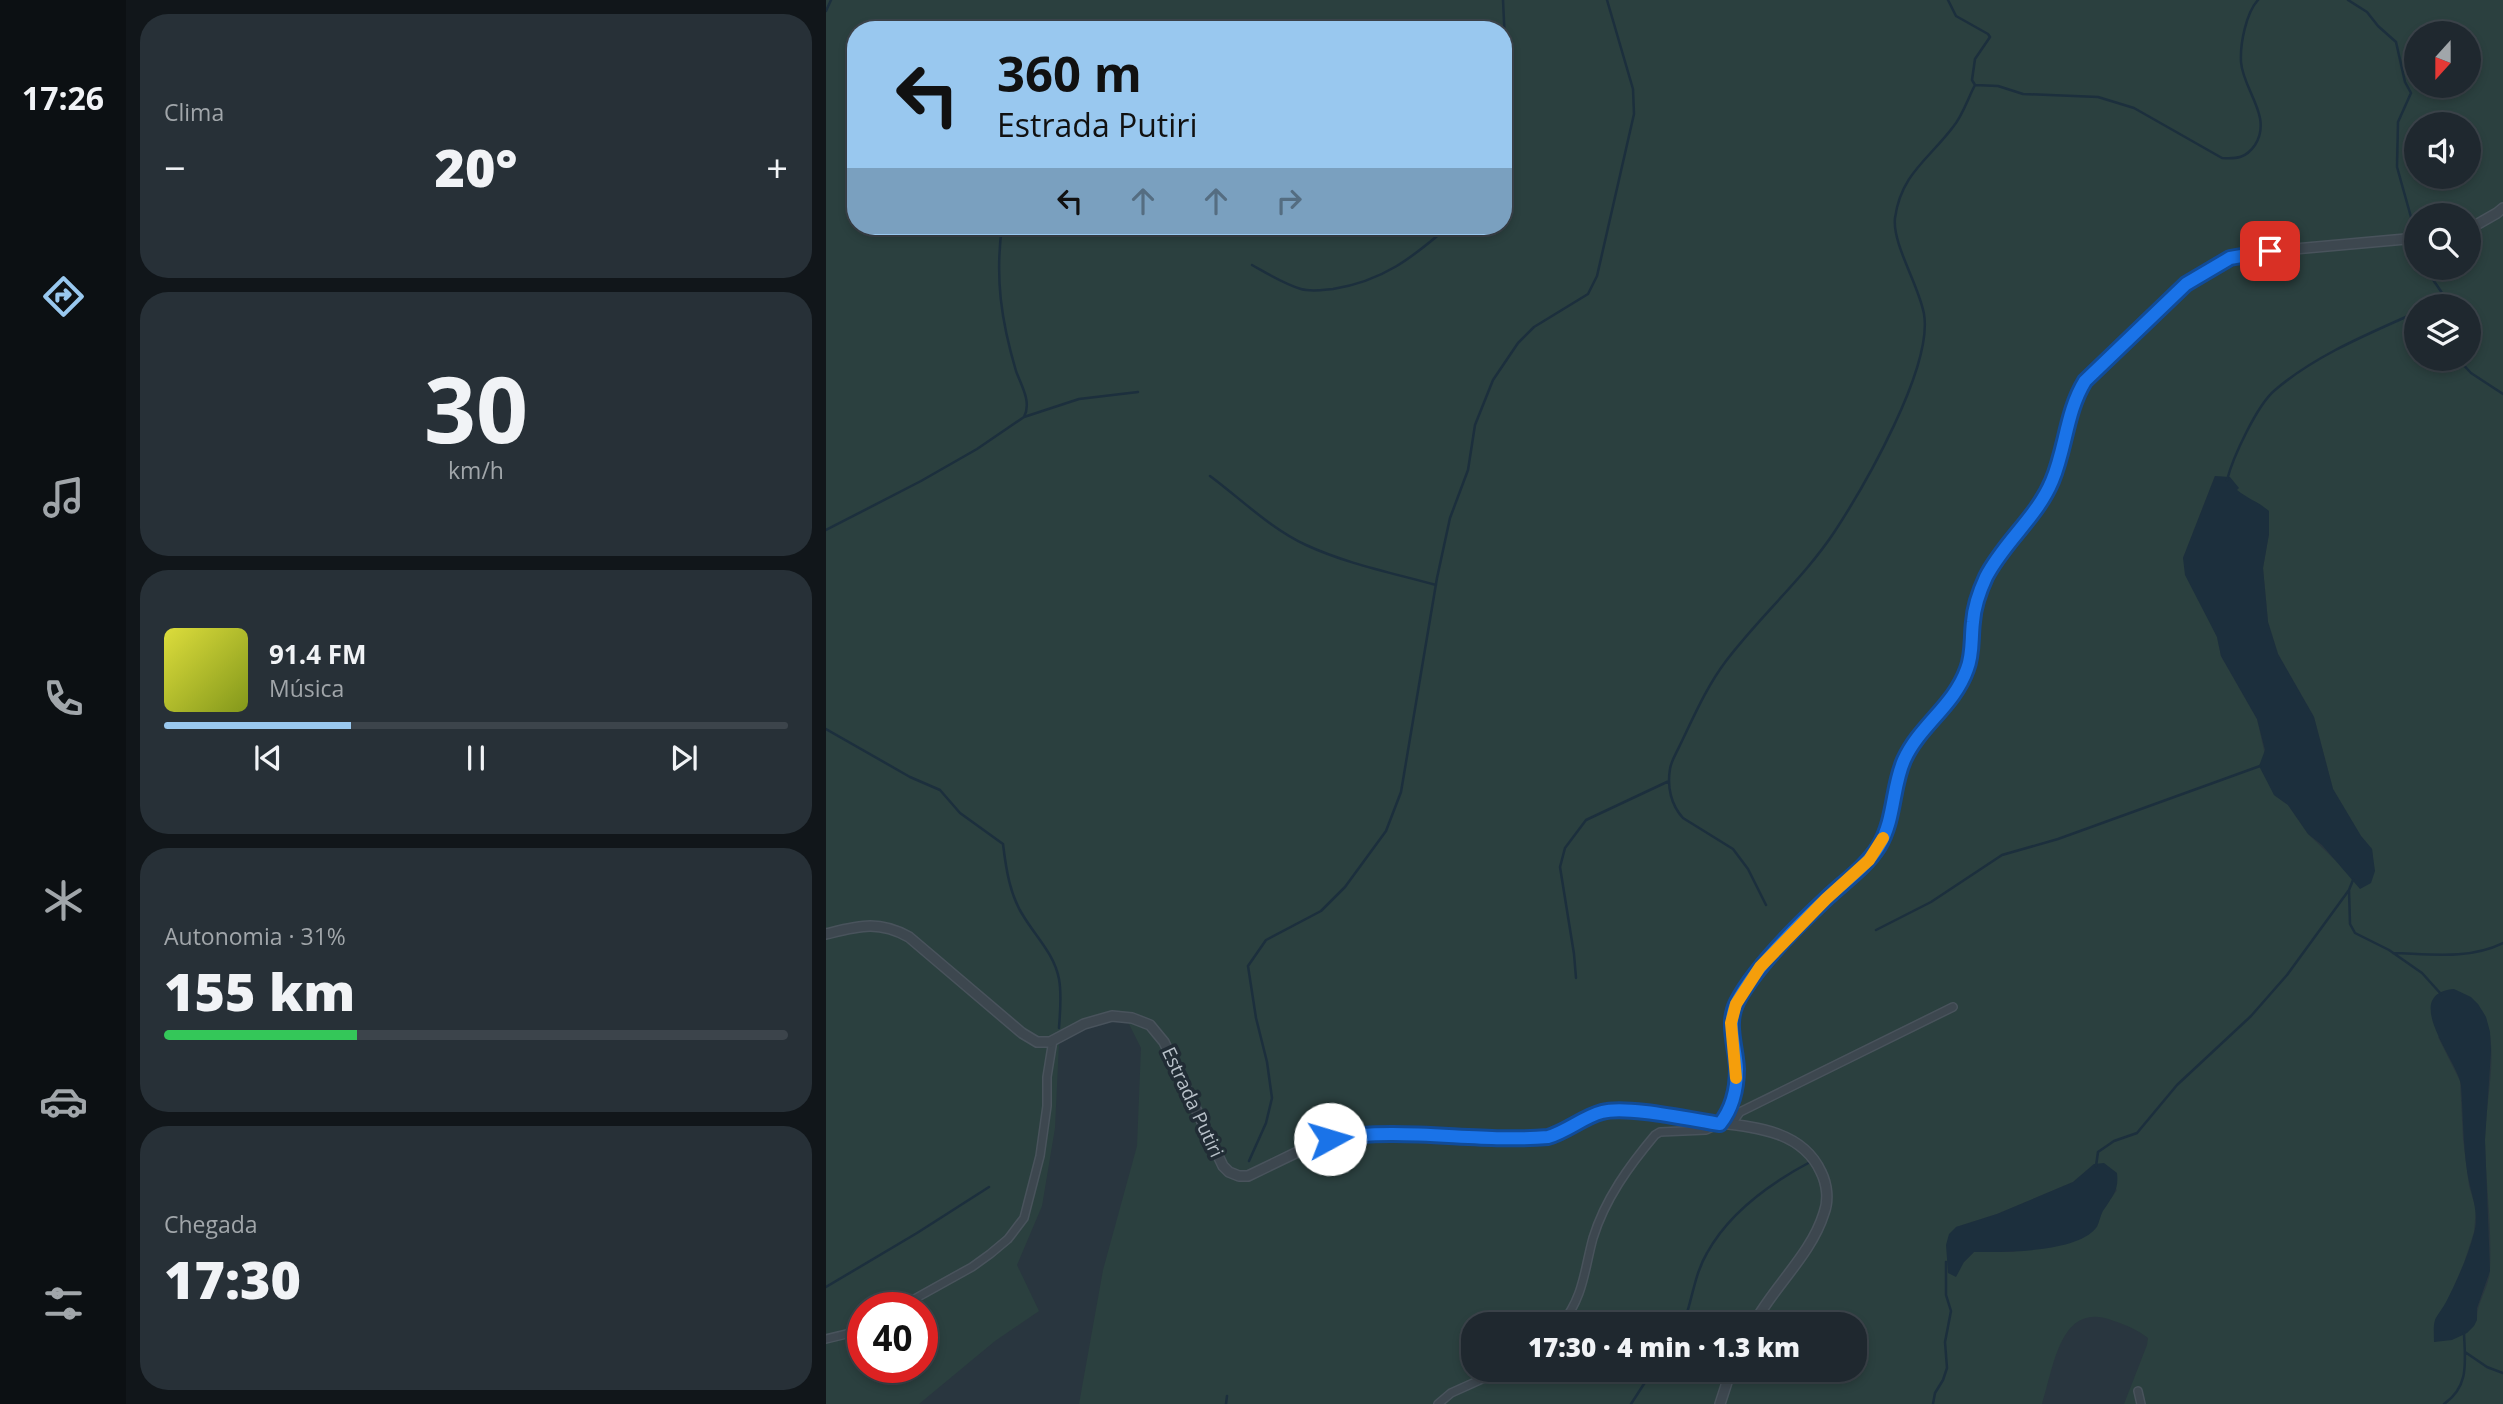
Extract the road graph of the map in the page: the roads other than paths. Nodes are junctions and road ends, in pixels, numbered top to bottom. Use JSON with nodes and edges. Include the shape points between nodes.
{"nodes":[{"id":1,"x":2503,"y":208,"type":"edge"},
{"id":2,"x":2481,"y":223,"type":"edge"},
{"id":3,"x":2404,"y":239,"type":"edge"},
{"id":4,"x":826,"y":934,"type":"edge"},
{"id":5,"x":1953,"y":1007,"type":"dead end"},
{"id":6,"x":1053,"y":1040,"type":"junction"},
{"id":7,"x":1725,"y":1125,"type":"junction"},
{"id":8,"x":927,"y":1292,"type":"edge"},
{"id":9,"x":1570,"y":1312,"type":"edge"},
{"id":10,"x":1762,"y":1312,"type":"edge"},
{"id":11,"x":847,"y":1333,"type":"edge"},
{"id":12,"x":826,"y":1339,"type":"edge"},
{"id":13,"x":1475,"y":1382,"type":"edge"},
{"id":14,"x":1727,"y":1382,"type":"edge"},
{"id":15,"x":2138,"y":1391,"type":"dead end"},
{"id":16,"x":1438,"y":1404,"type":"edge"},
{"id":17,"x":1720,"y":1404,"type":"edge"},
{"id":18,"x":2141,"y":1404,"type":"edge"}],
"edges":[{"from":1,"to":2,"type":"street"},
{"from":3,"to":7,"type":"street","via":[[2230,258],[2186,284],[2085,381],[2075,397],[2051,484],[1986,578],[1961,683],[1905,758],[1880,844],[1760,967],[1736,1004],[1731,1023],[1737,1068]]},
{"from":4,"to":6,"type":"street","via":[[868,925],[897,930],[1022,1033],[1037,1042]]},
{"from":5,"to":7,"type":"street","via":[[1740,1112]]},
{"from":6,"to":7,"type":"street","name":"Estrada Putiri","via":[[1112,1016],[1150,1025],[1169,1051],[1216,1155],[1229,1172],[1239,1176],[1348,1135],[1548,1137],[1606,1110]]},
{"from":6,"to":8,"type":"street","via":[[1040,1156],[1024,1218],[990,1254]]},
{"from":7,"to":9,"type":"street","via":[[1665,1131],[1649,1142],[1605,1208],[1580,1296]]},
{"from":7,"to":10,"type":"street","name":"Estrada Putiri","via":[[1782,1135],[1802,1146],[1823,1175],[1825,1212]]},
{"from":11,"to":12,"type":"street"},
{"from":13,"to":16,"type":"street"},
{"from":14,"to":17,"type":"street"},
{"from":15,"to":18,"type":"street"}]}
